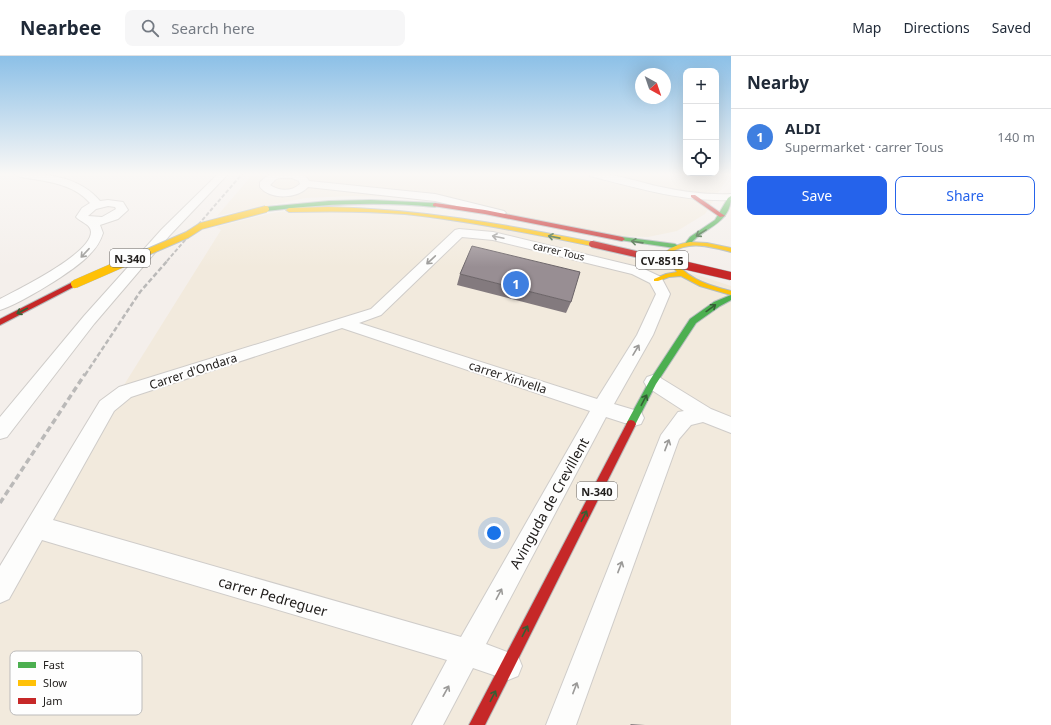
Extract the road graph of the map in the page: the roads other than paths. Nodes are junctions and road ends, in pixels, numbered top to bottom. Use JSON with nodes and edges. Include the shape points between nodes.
{"nodes":[{"id":1,"x":97,"y":205,"type":"edge"},
{"id":2,"x":120,"y":205,"type":"edge"},
{"id":3,"x":192,"y":205,"type":"edge"},
{"id":4,"x":309,"y":205,"type":"edge"},
{"id":5,"x":427,"y":205,"type":"edge"},
{"id":6,"x":470,"y":205,"type":"edge"},
{"id":7,"x":709,"y":205,"type":"edge"},
{"id":8,"x":727,"y":205,"type":"edge"},
{"id":9,"x":271,"y":210,"type":"junction"},
{"id":10,"x":722,"y":216,"type":"junction"},
{"id":11,"x":89,"y":221,"type":"junction"},
{"id":12,"x":540,"y":224,"type":"junction"},
{"id":13,"x":459,"y":233,"type":"joint"},
{"id":14,"x":688,"y":245,"type":"junction"},
{"id":15,"x":676,"y":246,"type":"junction"},
{"id":16,"x":728,"y":253,"type":"edge"},
{"id":17,"x":668,"y":259,"type":"junction"},
{"id":18,"x":682,"y":274,"type":"junction"},
{"id":19,"x":731,"y":276,"type":"edge"},
{"id":20,"x":651,"y":277,"type":"junction"},
{"id":21,"x":710,"y":287,"type":"junction"},
{"id":22,"x":731,"y":293,"type":"edge"},
{"id":23,"x":731,"y":297,"type":"edge"},
{"id":24,"x":0,"y":305,"type":"edge"},
{"id":25,"x":376,"y":312,"type":"junction"},
{"id":26,"x":693,"y":321,"type":"junction"},
{"id":27,"x":0,"y":322,"type":"edge"},
{"id":28,"x":343,"y":323,"type":"junction"},
{"id":29,"x":382,"y":335,"type":"junction"},
{"id":30,"x":653,"y":382,"type":"junction"},
{"id":31,"x":602,"y":407,"type":"junction"},
{"id":32,"x":704,"y":414,"type":"junction"},
{"id":33,"x":634,"y":418,"type":"junction"},
{"id":34,"x":731,"y":425,"type":"edge"},
{"id":35,"x":0,"y":431,"type":"edge"},
{"id":36,"x":37,"y":527,"type":"junction"},
{"id":37,"x":0,"y":590,"type":"edge"},
{"id":38,"x":467,"y":653,"type":"junction"},
{"id":39,"x":508,"y":666,"type":"junction"},
{"id":40,"x":427,"y":725,"type":"edge"},
{"id":41,"x":477,"y":725,"type":"edge"},
{"id":42,"x":561,"y":725,"type":"edge"}],
"edges":[{"from":1,"to":11,"type":"street","via":[[82,214]]},
{"from":2,"to":11,"type":"street","via":[[122,210],[114,216]]},
{"from":3,"to":35,"type":"street","via":[[89,320]]},
{"from":4,"to":9,"type":"main road","number":"N-340"},
{"from":5,"to":12,"type":"main road","number":"N-340"},
{"from":6,"to":12,"type":"street"},
{"from":7,"to":10,"type":"main road"},
{"from":8,"to":10,"type":"main road"},
{"from":19,"to":9,"type":"main road","number":"CV-8515","one_way":true,"bridge":true,"via":[[592,244],[440,215],[396,209],[348,207]]},
{"from":9,"to":27,"type":"main road","number":"N-340","one_way":true,"bridge":true,"via":[[201,226],[187,235],[74,284]]},
{"from":10,"to":14,"type":"main road","one_way":true,"via":[[703,233],[689,240]]},
{"from":11,"to":24,"type":"street","one_way":true,"via":[[96,227],[97,234],[93,244],[80,258]]},
{"from":15,"to":12,"type":"main road","number":"N-340","one_way":true,"via":[[620,240]]},
{"from":20,"to":13,"type":"street","name":"carrer Tous","one_way":true,"via":[[631,268],[493,236]]},
{"from":13,"to":25,"type":"street","name":"Carrer d'Ondara","one_way":true},
{"from":14,"to":15,"type":"main road"},
{"from":14,"to":16,"type":"main road"},
{"from":15,"to":17,"type":"main road","via":[[668,253]]},
{"from":16,"to":21,"type":"main road","number":"N-340"},
{"from":17,"to":18,"type":"main road"},
{"from":17,"to":20,"type":"street"},
{"from":18,"to":20,"type":"main road"},
{"from":18,"to":21,"type":"main road"},
{"from":31,"to":20,"type":"street","name":"Avinguda de Crevillent","one_way":true,"via":[[645,335],[663,294]]},
{"from":21,"to":22,"type":"main road"},
{"from":21,"to":26,"type":"main road","number":"N-340"},
{"from":26,"to":23,"type":"main road","number":"N-340","one_way":true},
{"from":25,"to":28,"type":"street","name":"Carrer d'Ondara"},
{"from":25,"to":29,"type":"street"},
{"from":26,"to":30,"type":"main road","number":"N-340"},
{"from":28,"to":29,"type":"street","name":"carrer Xirivella"},
{"from":28,"to":36,"type":"street","name":"Carrer d'Ondara","via":[[125,392],[107,406]]},
{"from":29,"to":31,"type":"street","name":"carrer Xirivella"},
{"from":30,"to":32,"type":"street"},
{"from":33,"to":30,"type":"main road","number":"N-340","one_way":true},
{"from":31,"to":33,"type":"street","name":"carrer Xirivella"},
{"from":38,"to":31,"type":"street","name":"Avinguda de Crevillent","one_way":true},
{"from":32,"to":34,"type":"street"},
{"from":42,"to":32,"type":"street","one_way":true,"via":[[671,435],[685,418]]},
{"from":39,"to":33,"type":"main road","number":"N-340","one_way":true},
{"from":36,"to":37,"type":"street","name":"Carrer d'Ondara"},
{"from":36,"to":38,"type":"street","name":"carrer Pedreguer"},
{"from":38,"to":39,"type":"street","name":"carrer Pedreguer"},
{"from":40,"to":38,"type":"street","name":"Avinguda de Crevillent","one_way":true},
{"from":41,"to":39,"type":"main road","number":"N-340","one_way":true}]}
